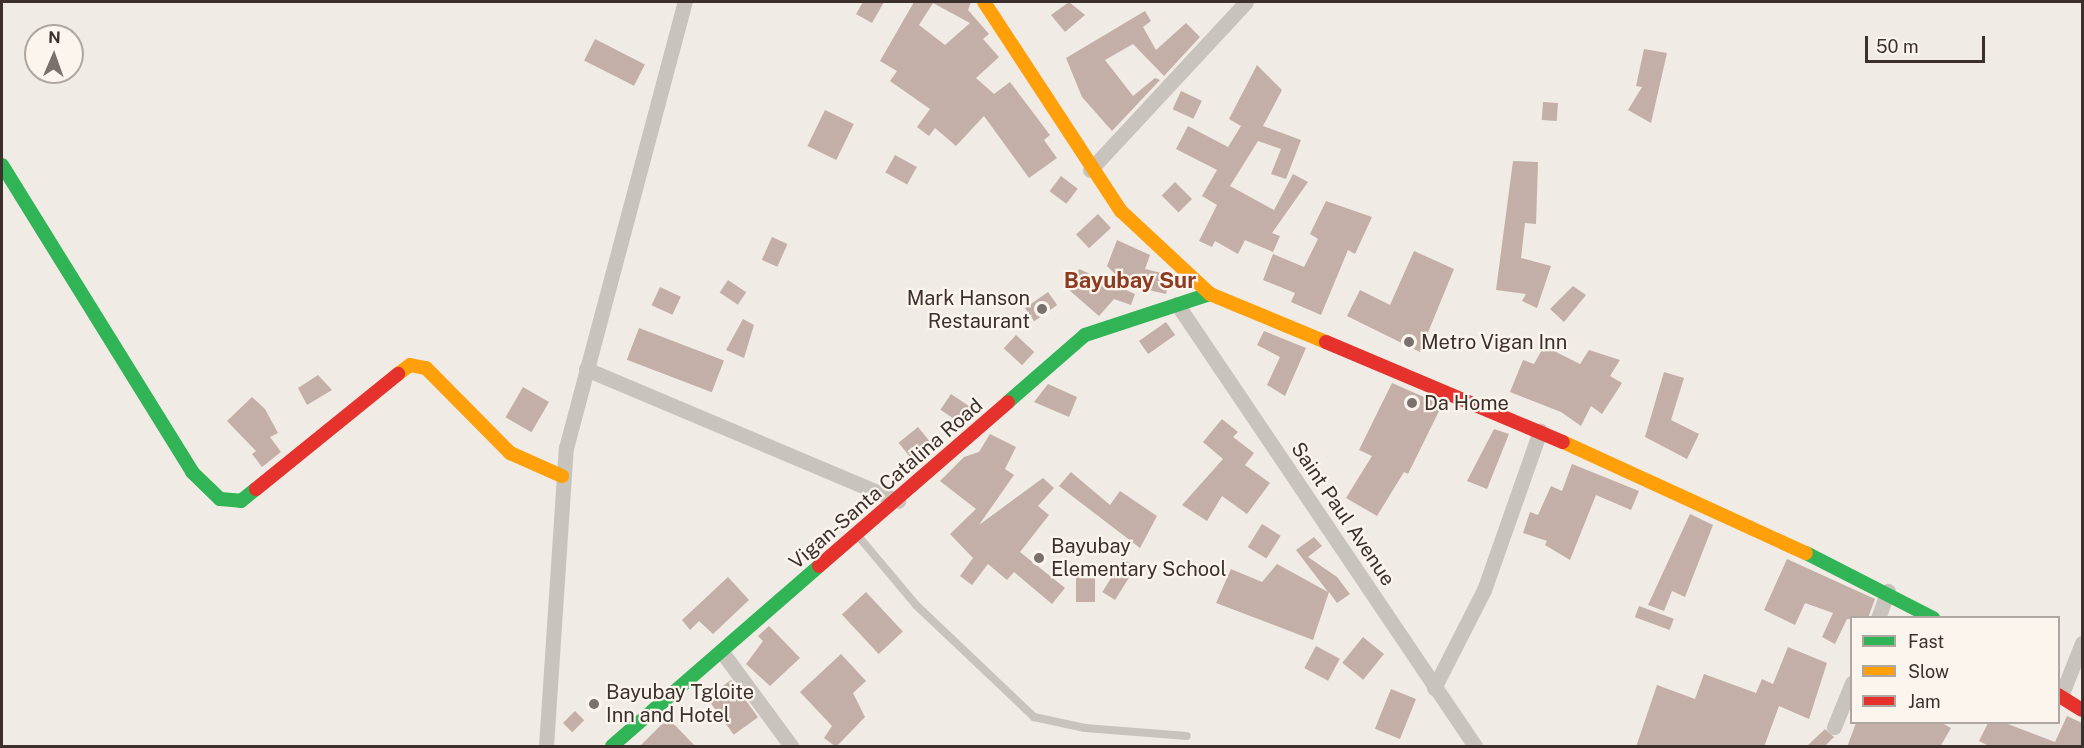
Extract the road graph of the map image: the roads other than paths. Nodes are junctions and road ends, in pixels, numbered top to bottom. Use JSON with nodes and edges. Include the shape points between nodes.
{"nodes":[{"id":1,"x":685,"y":2,"type":"edge"},
{"id":2,"x":984,"y":2,"type":"edge"},
{"id":3,"x":1245,"y":2,"type":"edge"},
{"id":4,"x":2,"y":165,"type":"edge"},
{"id":5,"x":1090,"y":170,"type":"junction"},
{"id":6,"x":1210,"y":294,"type":"junction"},
{"id":7,"x":1177,"y":304,"type":"junction"},
{"id":8,"x":586,"y":369,"type":"junction"},
{"id":9,"x":1540,"y":430,"type":"junction"},
{"id":10,"x":562,"y":476,"type":"junction"},
{"id":11,"x":898,"y":501,"type":"junction"},
{"id":12,"x":859,"y":537,"type":"junction"},
{"id":13,"x":1888,"y":591,"type":"junction"},
{"id":14,"x":1879,"y":616,"type":"edge"},
{"id":15,"x":1930,"y":616,"type":"edge"},
{"id":16,"x":722,"y":652,"type":"junction"},
{"id":17,"x":2081,"y":652,"type":"edge"},
{"id":18,"x":1850,"y":686,"type":"edge"},
{"id":19,"x":1434,"y":688,"type":"junction"},
{"id":20,"x":2060,"y":696,"type":"edge"},
{"id":21,"x":2082,"y":710,"type":"edge"},
{"id":22,"x":1834,"y":727,"type":"dead end"},
{"id":23,"x":1187,"y":736,"type":"dead end"},
{"id":24,"x":546,"y":747,"type":"edge"},
{"id":25,"x":612,"y":747,"type":"edge"},
{"id":26,"x":791,"y":747,"type":"edge"},
{"id":27,"x":1475,"y":747,"type":"edge"}],
"edges":[{"from":1,"to":8,"type":"street"},
{"from":2,"to":5,"type":"main road"},
{"from":3,"to":5,"type":"street"},
{"from":4,"to":10,"type":"main road","via":[[192,472],[220,499],[241,501],[410,365],[426,368],[446,383],[510,453]]},
{"from":5,"to":6,"type":"main road","via":[[1121,211]]},
{"from":6,"to":7,"type":"main road","name":"Vigan-Santa Catalina Road"},
{"from":6,"to":9,"type":"main road"},
{"from":7,"to":11,"type":"main road","name":"Vigan-Santa Catalina Road","via":[[1085,335]]},
{"from":7,"to":19,"type":"street","name":"Saint Paul Avenue"},
{"from":8,"to":10,"type":"street"},
{"from":8,"to":11,"type":"street"},
{"from":9,"to":13,"type":"main road"},
{"from":9,"to":19,"type":"street","via":[[1484,590]]},
{"from":10,"to":24,"type":"street"},
{"from":11,"to":12,"type":"main road","name":"Vigan-Santa Catalina Road"},
{"from":12,"to":16,"type":"main road","name":"Vigan-Santa Catalina Road"},
{"from":12,"to":23,"type":"lane","via":[[916,605],[1034,717],[1084,728]]},
{"from":13,"to":14,"type":"street"},
{"from":13,"to":15,"type":"main road"},
{"from":16,"to":25,"type":"main road","name":"Vigan-Santa Catalina Road"},
{"from":16,"to":26,"type":"street"},
{"from":17,"to":20,"type":"street"},
{"from":18,"to":22,"type":"street"},
{"from":19,"to":27,"type":"street","name":"Saint Paul Avenue"},
{"from":20,"to":21,"type":"main road"}]}
